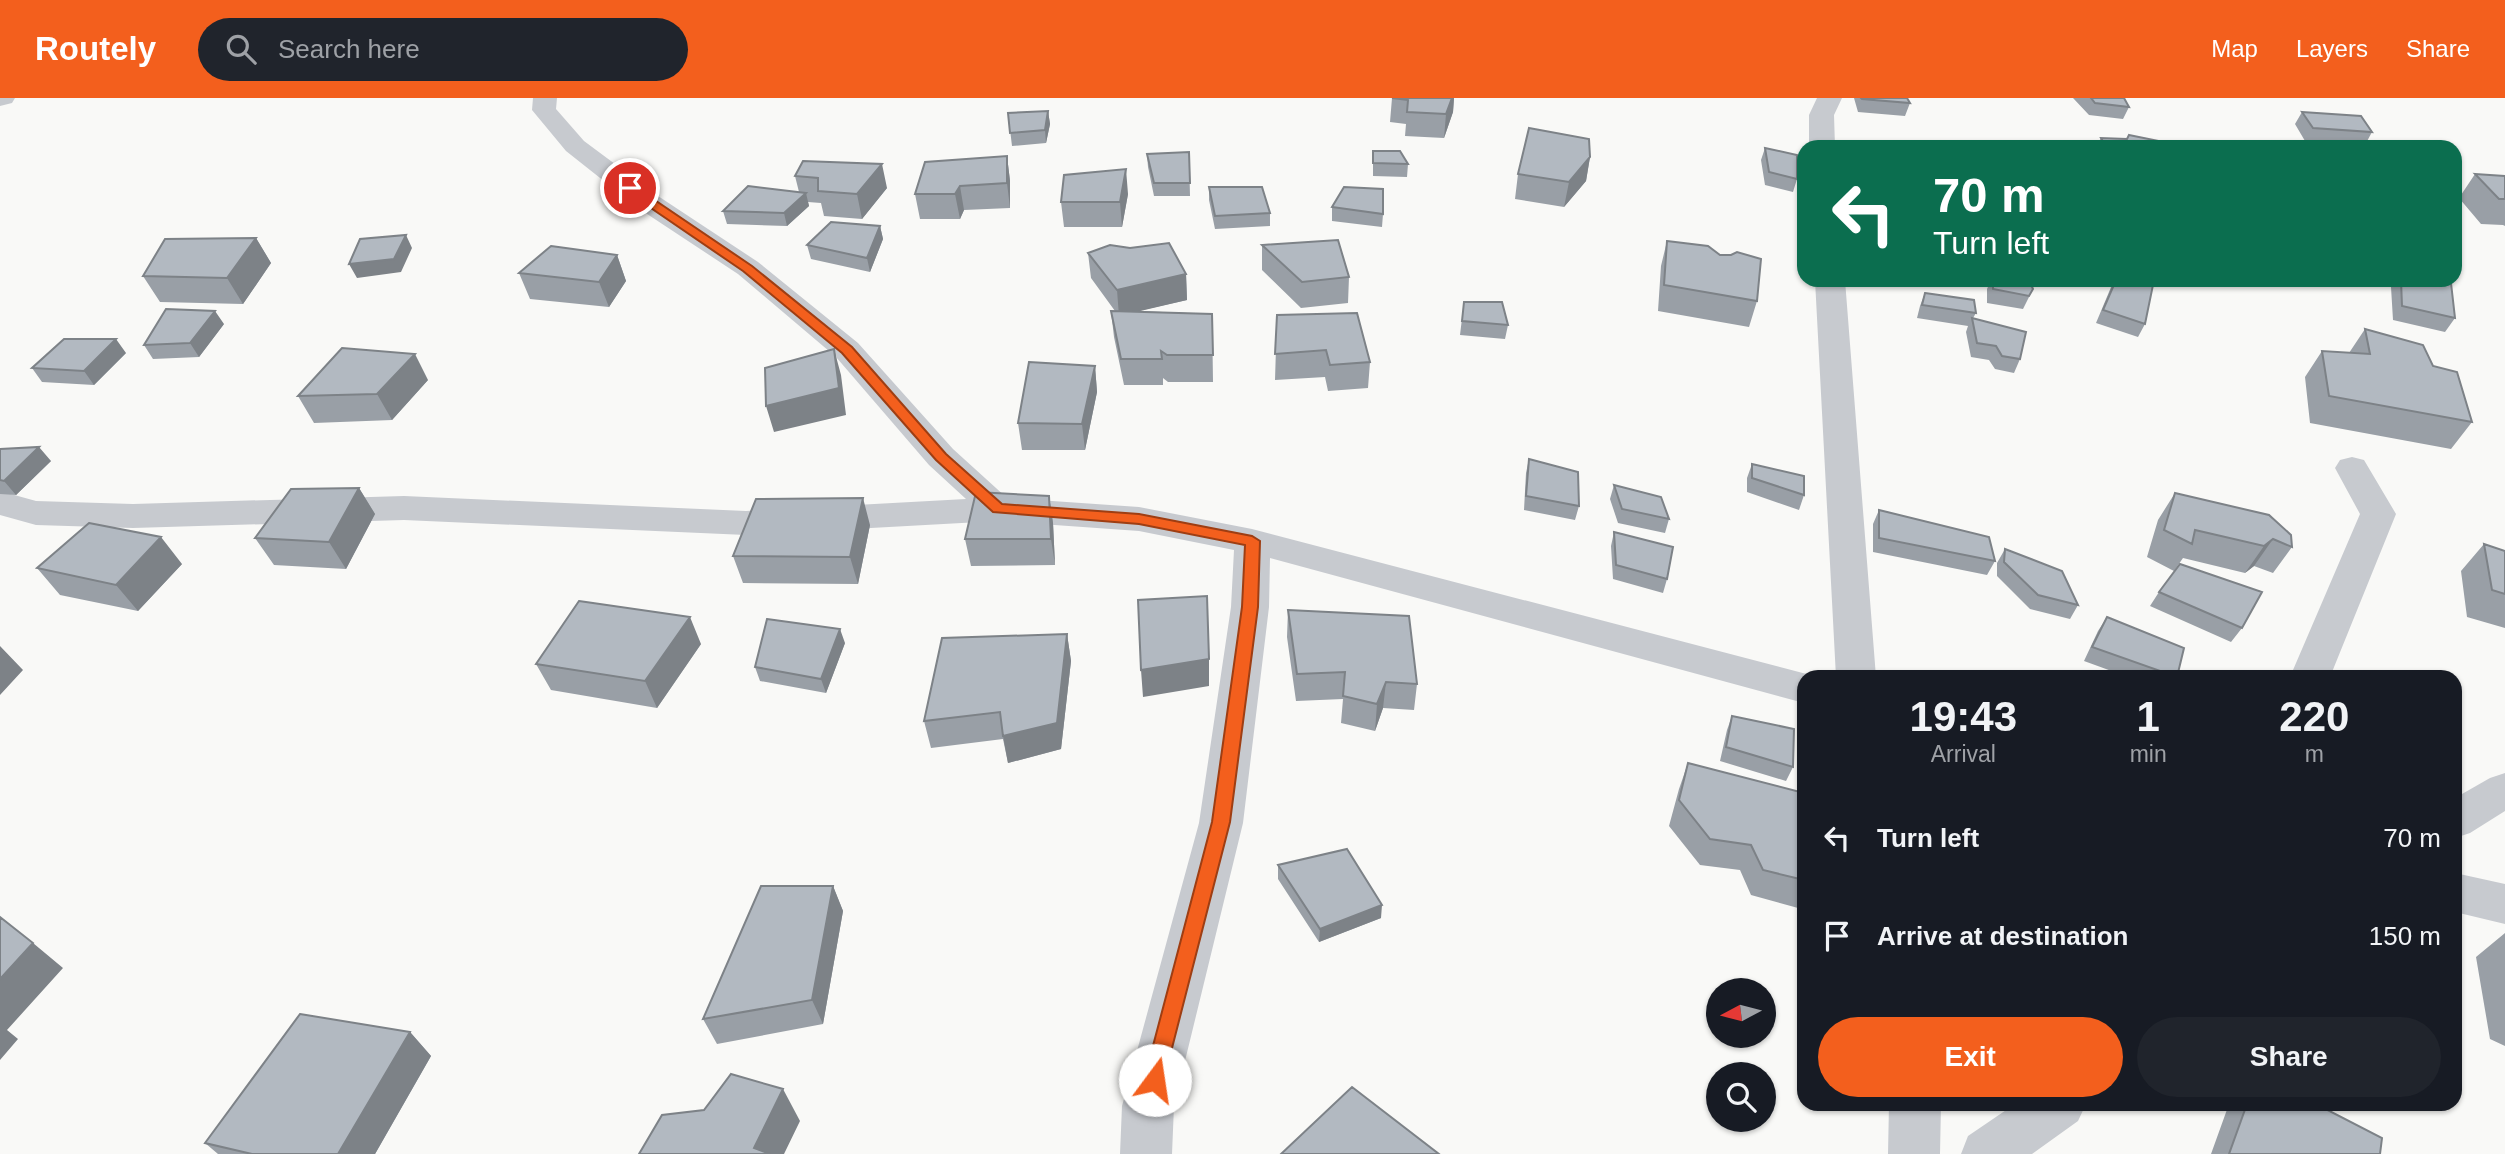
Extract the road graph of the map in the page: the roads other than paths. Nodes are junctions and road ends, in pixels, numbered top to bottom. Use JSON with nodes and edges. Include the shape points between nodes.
{"nodes":[{"id":1,"x":545,"y":98,"type":"edge"},
{"id":2,"x":1830,"y":98,"type":"edge"},
{"id":3,"x":1822,"y":140,"type":"edge"},
{"id":4,"x":1830,"y":287,"type":"edge"},
{"id":5,"x":2353,"y":468,"type":"dead end"},
{"id":6,"x":0,"y":503,"type":"edge"},
{"id":7,"x":998,"y":509,"type":"junction"},
{"id":8,"x":1252,"y":541,"type":"junction"},
{"id":9,"x":1856,"y":670,"type":"edge"},
{"id":10,"x":2314,"y":670,"type":"edge"},
{"id":11,"x":1797,"y":686,"type":"edge"},
{"id":12,"x":2505,"y":790,"type":"edge"},
{"id":13,"x":2462,"y":816,"type":"edge"},
{"id":14,"x":2462,"y":894,"type":"edge"},
{"id":15,"x":2505,"y":904,"type":"edge"},
{"id":16,"x":1915,"y":1111,"type":"edge"},
{"id":17,"x":2050,"y":1111,"type":"edge"},
{"id":18,"x":1146,"y":1154,"type":"edge"},
{"id":19,"x":1914,"y":1154,"type":"edge"},
{"id":20,"x":1987,"y":1154,"type":"edge"}],
"edges":[{"from":1,"to":7,"type":"street","via":[[544,110],[575,146],[648,202],[748,268],[847,350],[941,457]]},
{"from":2,"to":3,"type":"street","via":[[1821,117]]},
{"from":4,"to":9,"type":"street"},
{"from":5,"to":10,"type":"street","via":[[2378,514]]},
{"from":6,"to":7,"type":"street","via":[[36,513],[133,516],[404,508],[746,523]]},
{"from":7,"to":8,"type":"street","via":[[1139,519]]},
{"from":8,"to":11,"type":"street"},
{"from":8,"to":18,"type":"street","via":[[1250,607],[1221,822],[1148,1106]]},
{"from":12,"to":13,"type":"street"},
{"from":14,"to":15,"type":"street"},
{"from":16,"to":19,"type":"street"},
{"from":17,"to":20,"type":"street"}]}
